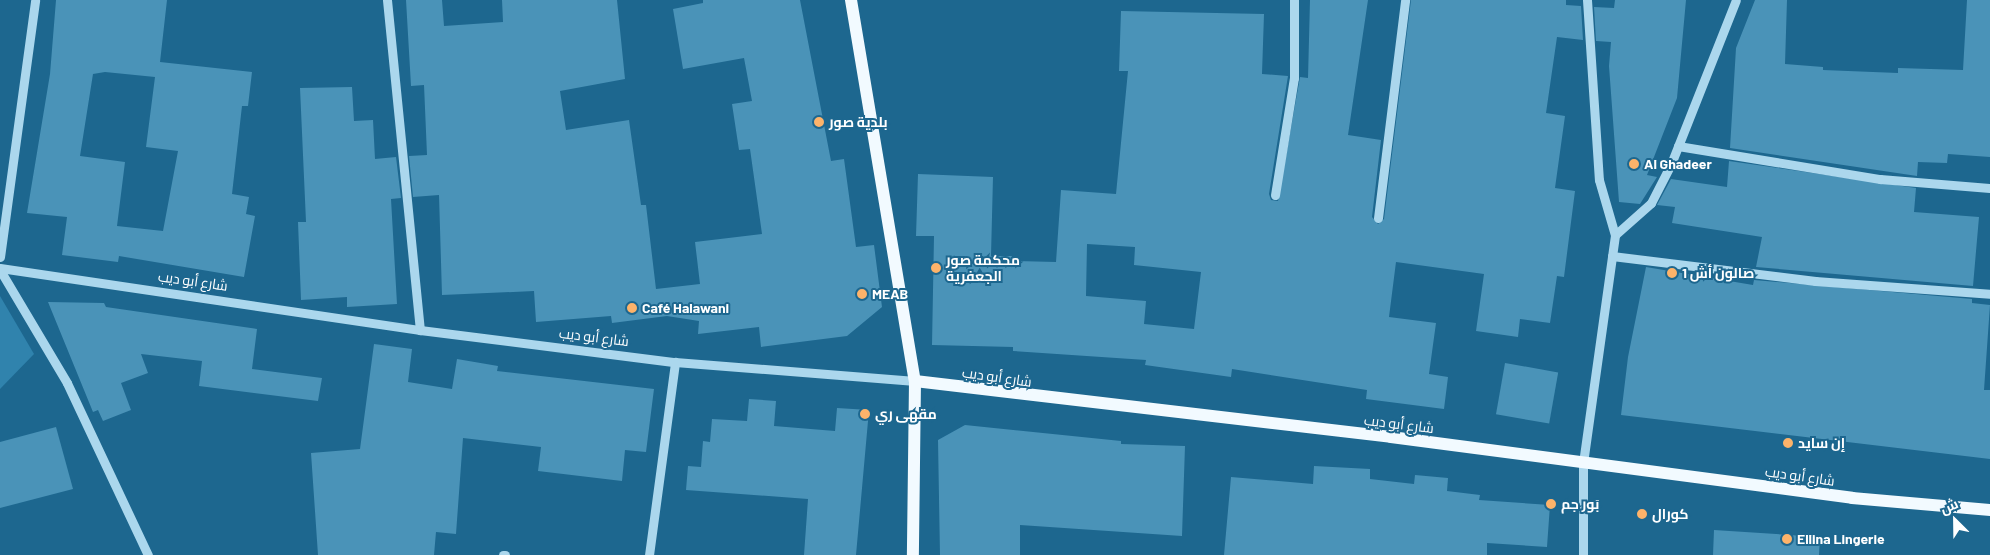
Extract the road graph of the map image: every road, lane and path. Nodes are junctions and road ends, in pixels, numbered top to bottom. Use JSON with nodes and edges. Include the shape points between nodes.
{"nodes":[{"id":1,"x":36,"y":0,"type":"edge"},
{"id":2,"x":387,"y":0,"type":"edge"},
{"id":3,"x":851,"y":0,"type":"edge"},
{"id":4,"x":1294,"y":0,"type":"edge"},
{"id":5,"x":1405,"y":0,"type":"edge"},
{"id":6,"x":1586,"y":0,"type":"edge"},
{"id":7,"x":1736,"y":0,"type":"edge"},
{"id":8,"x":1678,"y":146,"type":"junction"},
{"id":9,"x":1990,"y":188,"type":"edge"},
{"id":10,"x":1275,"y":195,"type":"dead end"},
{"id":11,"x":1378,"y":218,"type":"dead end"},
{"id":12,"x":1616,"y":236,"type":"junction"},
{"id":13,"x":1612,"y":256,"type":"junction"},
{"id":14,"x":0,"y":258,"type":"edge"},
{"id":15,"x":0,"y":269,"type":"edge"},
{"id":16,"x":1990,"y":294,"type":"edge"},
{"id":17,"x":420,"y":330,"type":"junction"},
{"id":18,"x":675,"y":362,"type":"junction"},
{"id":19,"x":915,"y":381,"type":"junction"},
{"id":20,"x":1583,"y":463,"type":"junction"},
{"id":21,"x":1990,"y":510,"type":"edge"},
{"id":22,"x":148,"y":555,"type":"edge"},
{"id":23,"x":649,"y":555,"type":"edge"},
{"id":24,"x":912,"y":555,"type":"edge"},
{"id":25,"x":1583,"y":555,"type":"edge"}],
"edges":[{"from":1,"to":14,"type":"street"},
{"from":2,"to":17,"type":"street"},
{"from":3,"to":19,"type":"main road"},
{"from":4,"to":10,"type":"street","via":[[1294,78]]},
{"from":5,"to":11,"type":"street"},
{"from":6,"to":12,"type":"street","via":[[1598,171]]},
{"from":7,"to":8,"type":"street"},
{"from":8,"to":9,"type":"street","via":[[1880,179]]},
{"from":8,"to":12,"type":"street","via":[[1651,203]]},
{"from":12,"to":13,"type":"street"},
{"from":13,"to":16,"type":"street","via":[[1815,281]]},
{"from":13,"to":20,"type":"street"},
{"from":15,"to":17,"type":"street","name":"شارع أبو ديب"},
{"from":15,"to":22,"type":"street","via":[[67,383]]},
{"from":17,"to":18,"type":"street","name":"شارع أبو ديب"},
{"from":18,"to":19,"type":"street","name":"شارع أبو ديب"},
{"from":18,"to":23,"type":"street"},
{"from":19,"to":20,"type":"main road","name":"شارع أبو ديب"},
{"from":19,"to":24,"type":"main road"},
{"from":20,"to":21,"type":"main road","name":"شارع أبو ديب","via":[[1852,498]]},
{"from":20,"to":25,"type":"street"}]}
